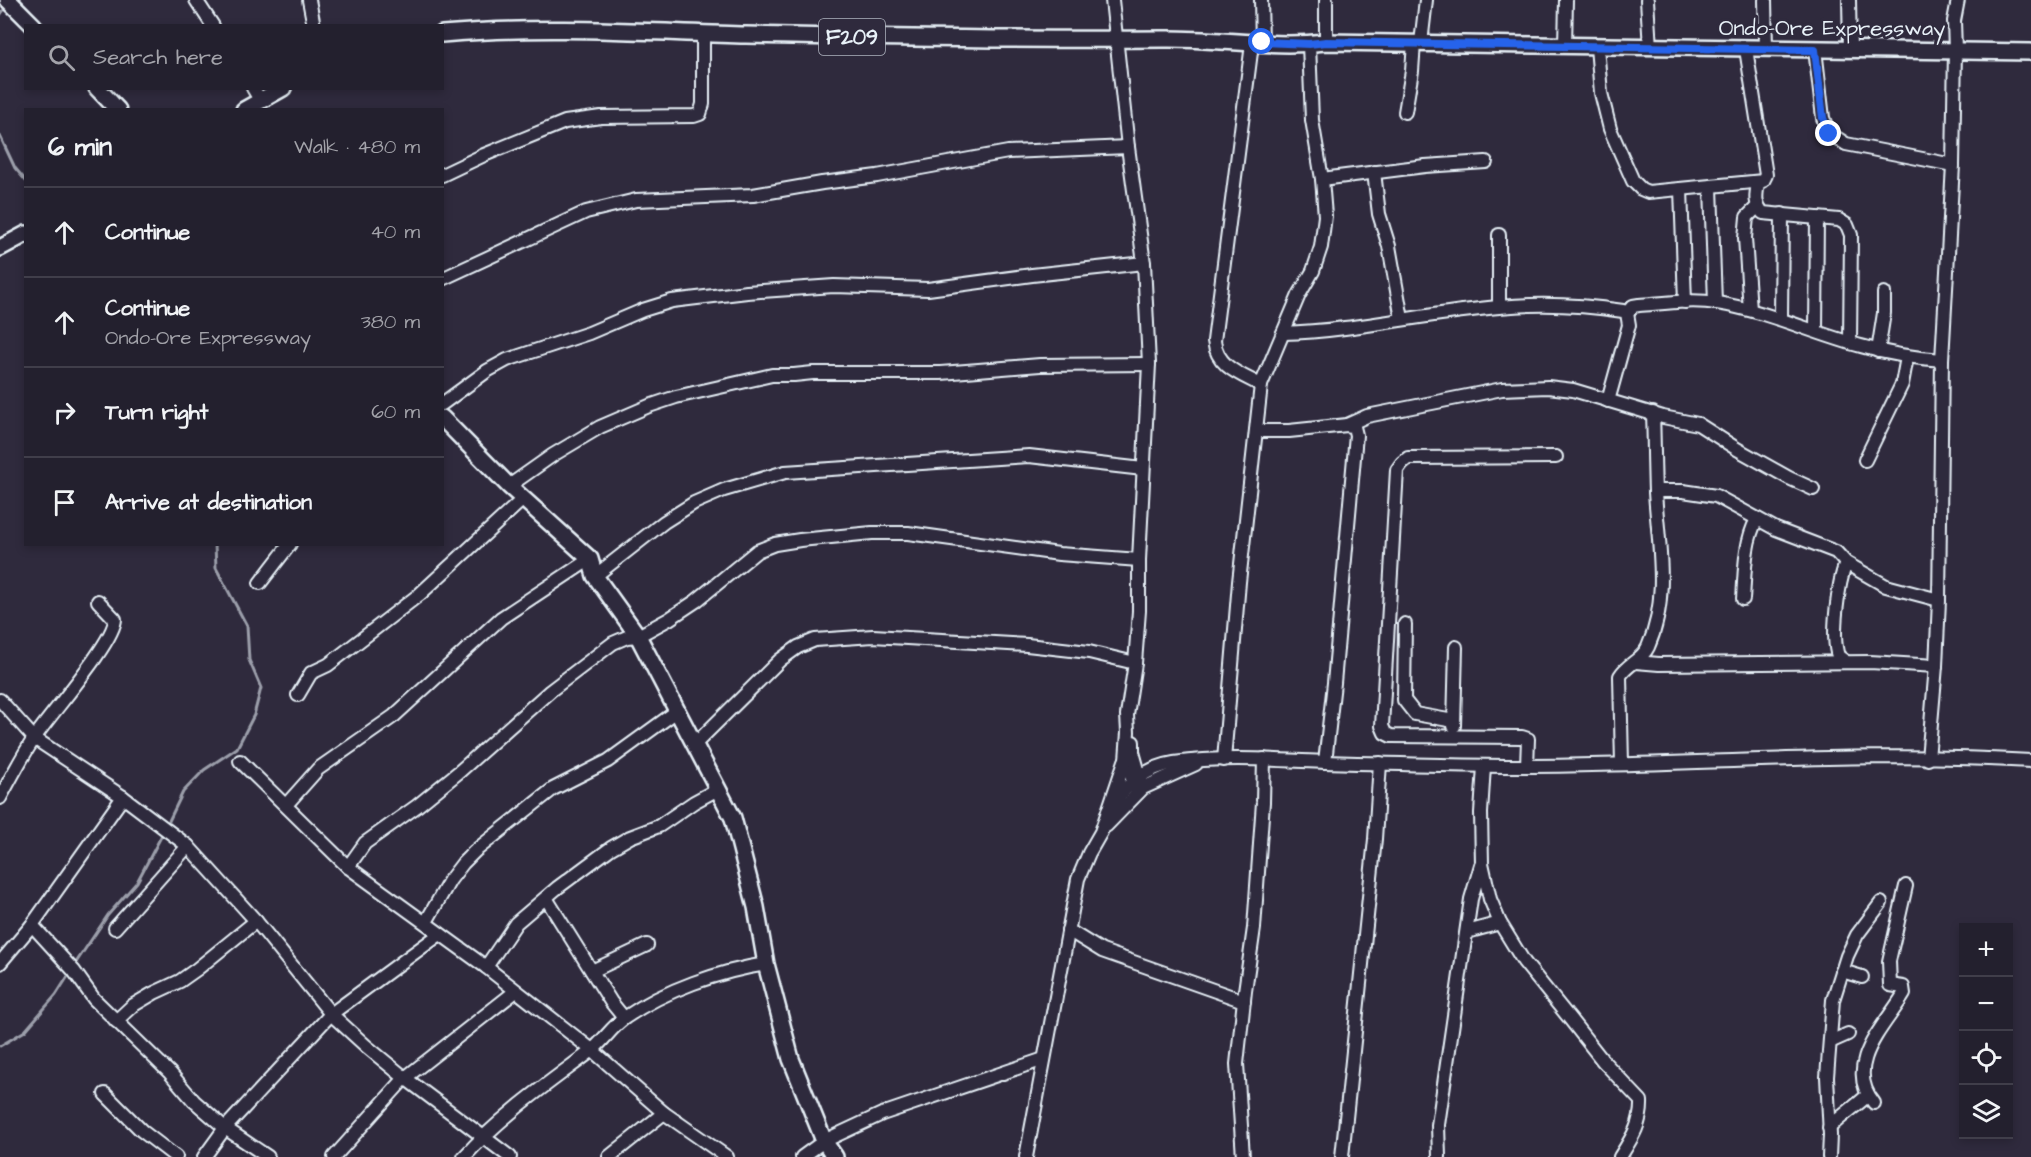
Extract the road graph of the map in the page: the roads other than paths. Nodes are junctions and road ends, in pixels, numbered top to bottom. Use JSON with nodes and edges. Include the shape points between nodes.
{"nodes":[{"id":1,"x":196,"y":0,"type":"edge"},
{"id":2,"x":309,"y":0,"type":"edge"},
{"id":3,"x":1112,"y":0,"type":"edge"},
{"id":4,"x":1261,"y":0,"type":"edge"},
{"id":5,"x":1326,"y":0,"type":"edge"},
{"id":6,"x":1426,"y":0,"type":"edge"},
{"id":7,"x":1566,"y":0,"type":"edge"},
{"id":8,"x":1647,"y":0,"type":"edge"},
{"id":9,"x":1765,"y":0,"type":"edge"},
{"id":10,"x":1850,"y":0,"type":"edge"},
{"id":11,"x":1958,"y":0,"type":"edge"},
{"id":12,"x":13,"y":5,"type":"edge"},
{"id":13,"x":32,"y":24,"type":"edge"},
{"id":14,"x":212,"y":24,"type":"edge"},
{"id":15,"x":314,"y":24,"type":"edge"},
{"id":16,"x":703,"y":33,"type":"junction"},
{"id":17,"x":444,"y":34,"type":"edge"},
{"id":18,"x":1116,"y":39,"type":"junction"},
{"id":19,"x":1326,"y":42,"type":"junction"},
{"id":20,"x":1257,"y":43,"type":"junction"},
{"id":21,"x":1418,"y":43,"type":"junction"},
{"id":22,"x":1309,"y":44,"type":"junction"},
{"id":23,"x":1565,"y":46,"type":"junction"},
{"id":24,"x":1597,"y":47,"type":"junction"},
{"id":25,"x":1650,"y":48,"type":"junction"},
{"id":26,"x":1766,"y":48,"type":"junction"},
{"id":27,"x":1746,"y":49,"type":"junction"},
{"id":28,"x":1815,"y":50,"type":"junction"},
{"id":29,"x":1850,"y":50,"type":"junction"},
{"id":30,"x":1955,"y":50,"type":"junction"},
{"id":31,"x":2031,"y":52,"type":"edge"},
{"id":32,"x":98,"y":90,"type":"edge"},
{"id":33,"x":274,"y":90,"type":"edge"},
{"id":34,"x":256,"y":94,"type":"edge"},
{"id":35,"x":116,"y":108,"type":"edge"},
{"id":36,"x":246,"y":108,"type":"edge"},
{"id":37,"x":1406,"y":112,"type":"dead end"},
{"id":38,"x":1128,"y":147,"type":"junction"},
{"id":39,"x":1486,"y":162,"type":"dead end"},
{"id":40,"x":1953,"y":165,"type":"junction"},
{"id":41,"x":1374,"y":172,"type":"junction"},
{"id":42,"x":444,"y":174,"type":"edge"},
{"id":43,"x":1322,"y":179,"type":"junction"},
{"id":44,"x":1758,"y":183,"type":"junction"},
{"id":45,"x":1711,"y":187,"type":"junction"},
{"id":46,"x":1681,"y":189,"type":"junction"},
{"id":47,"x":1757,"y":207,"type":"junction"},
{"id":48,"x":1782,"y":214,"type":"junction"},
{"id":49,"x":1817,"y":218,"type":"junction"},
{"id":50,"x":24,"y":235,"type":"edge"},
{"id":51,"x":1499,"y":235,"type":"dead end"},
{"id":52,"x":0,"y":248,"type":"edge"},
{"id":53,"x":1143,"y":263,"type":"junction"},
{"id":54,"x":444,"y":278,"type":"edge"},
{"id":55,"x":1884,"y":293,"type":"dead end"},
{"id":56,"x":1685,"y":302,"type":"junction"},
{"id":57,"x":1715,"y":303,"type":"junction"},
{"id":58,"x":1499,"y":306,"type":"junction"},
{"id":59,"x":1750,"y":310,"type":"junction"},
{"id":60,"x":1627,"y":314,"type":"junction"},
{"id":61,"x":1781,"y":318,"type":"junction"},
{"id":62,"x":1402,"y":319,"type":"junction"},
{"id":63,"x":1816,"y":331,"type":"junction"},
{"id":64,"x":1283,"y":333,"type":"junction"},
{"id":65,"x":1850,"y":343,"type":"junction"},
{"id":66,"x":1878,"y":351,"type":"junction"},
{"id":67,"x":1907,"y":357,"type":"junction"},
{"id":68,"x":1942,"y":360,"type":"junction"},
{"id":69,"x":1149,"y":363,"type":"junction"},
{"id":70,"x":1261,"y":385,"type":"junction"},
{"id":71,"x":1608,"y":401,"type":"junction"},
{"id":72,"x":444,"y":403,"type":"edge"},
{"id":73,"x":1653,"y":413,"type":"junction"},
{"id":74,"x":444,"y":420,"type":"edge"},
{"id":75,"x":1347,"y":425,"type":"junction"},
{"id":76,"x":1256,"y":431,"type":"junction"},
{"id":77,"x":1556,"y":457,"type":"dead end"},
{"id":78,"x":1865,"y":460,"type":"dead end"},
{"id":79,"x":1143,"y":469,"type":"junction"},
{"id":80,"x":509,"y":486,"type":"junction"},
{"id":81,"x":1813,"y":489,"type":"dead end"},
{"id":82,"x":1655,"y":491,"type":"junction"},
{"id":83,"x":523,"y":499,"type":"junction"},
{"id":84,"x":1758,"y":519,"type":"junction"},
{"id":85,"x":289,"y":546,"type":"edge"},
{"id":86,"x":590,"y":559,"type":"junction"},
{"id":87,"x":1139,"y":560,"type":"junction"},
{"id":88,"x":1846,"y":563,"type":"junction"},
{"id":89,"x":595,"y":576,"type":"junction"},
{"id":90,"x":261,"y":583,"type":"dead end"},
{"id":91,"x":1743,"y":599,"type":"dead end"},
{"id":92,"x":1939,"y":600,"type":"junction"},
{"id":93,"x":98,"y":601,"type":"dead end"},
{"id":94,"x":1404,"y":624,"type":"dead end"},
{"id":95,"x":638,"y":636,"type":"junction"},
{"id":96,"x":1456,"y":646,"type":"dead end"},
{"id":97,"x":1636,"y":662,"type":"junction"},
{"id":98,"x":1846,"y":662,"type":"junction"},
{"id":99,"x":1136,"y":663,"type":"junction"},
{"id":100,"x":1936,"y":666,"type":"junction"},
{"id":101,"x":298,"y":695,"type":"dead end"},
{"id":102,"x":0,"y":700,"type":"edge"},
{"id":103,"x":677,"y":711,"type":"junction"},
{"id":104,"x":1454,"y":721,"type":"junction"},
{"id":105,"x":1453,"y":736,"type":"junction"},
{"id":106,"x":34,"y":738,"type":"junction"},
{"id":107,"x":695,"y":744,"type":"junction"},
{"id":108,"x":1130,"y":756,"type":"junction"},
{"id":109,"x":1264,"y":759,"type":"junction"},
{"id":110,"x":1928,"y":759,"type":"junction"},
{"id":111,"x":1206,"y":760,"type":"junction"},
{"id":112,"x":1224,"y":760,"type":"junction"},
{"id":113,"x":240,"y":761,"type":"dead end"},
{"id":114,"x":2031,"y":761,"type":"edge"},
{"id":115,"x":1325,"y":762,"type":"junction"},
{"id":116,"x":1380,"y":763,"type":"junction"},
{"id":117,"x":1171,"y":764,"type":"junction"},
{"id":118,"x":1622,"y":764,"type":"junction"},
{"id":119,"x":1484,"y":766,"type":"junction"},
{"id":120,"x":1527,"y":766,"type":"junction"},
{"id":121,"x":1138,"y":784,"type":"junction"},
{"id":122,"x":718,"y":789,"type":"junction"},
{"id":123,"x":0,"y":798,"type":"edge"},
{"id":124,"x":123,"y":798,"type":"junction"},
{"id":125,"x":286,"y":805,"type":"junction"},
{"id":126,"x":1108,"y":812,"type":"junction"},
{"id":127,"x":1101,"y":832,"type":"junction"},
{"id":128,"x":189,"y":846,"type":"junction"},
{"id":129,"x":1482,"y":864,"type":"junction"},
{"id":130,"x":348,"y":867,"type":"junction"},
{"id":131,"x":1906,"y":886,"type":"dead end"},
{"id":132,"x":546,"y":898,"type":"junction"},
{"id":133,"x":1881,"y":903,"type":"dead end"},
{"id":134,"x":256,"y":921,"type":"junction"},
{"id":135,"x":426,"y":922,"type":"junction"},
{"id":136,"x":1500,"y":923,"type":"junction"},
{"id":137,"x":32,"y":925,"type":"junction"},
{"id":138,"x":115,"y":928,"type":"dead end"},
{"id":139,"x":1068,"y":930,"type":"junction"},
{"id":140,"x":1467,"y":932,"type":"junction"},
{"id":141,"x":440,"y":934,"type":"junction"},
{"id":142,"x":647,"y":945,"type":"dead end"},
{"id":143,"x":0,"y":963,"type":"edge"},
{"id":144,"x":766,"y":964,"type":"junction"},
{"id":145,"x":486,"y":967,"type":"junction"},
{"id":146,"x":592,"y":971,"type":"junction"},
{"id":147,"x":1842,"y":971,"type":"junction"},
{"id":148,"x":1862,"y":977,"type":"dead end"},
{"id":149,"x":516,"y":992,"type":"junction"},
{"id":150,"x":1244,"y":1001,"type":"junction"},
{"id":151,"x":331,"y":1014,"type":"junction"},
{"id":152,"x":624,"y":1018,"type":"junction"},
{"id":153,"x":116,"y":1021,"type":"junction"},
{"id":154,"x":1848,"y":1034,"type":"dead end"},
{"id":155,"x":1830,"y":1042,"type":"junction"},
{"id":156,"x":592,"y":1050,"type":"junction"},
{"id":157,"x":1044,"y":1059,"type":"junction"},
{"id":158,"x":405,"y":1078,"type":"junction"},
{"id":159,"x":105,"y":1094,"type":"dead end"},
{"id":160,"x":664,"y":1113,"type":"junction"},
{"id":161,"x":225,"y":1128,"type":"junction"},
{"id":162,"x":1829,"y":1128,"type":"junction"},
{"id":163,"x":483,"y":1135,"type":"junction"},
{"id":164,"x":824,"y":1141,"type":"junction"},
{"id":165,"x":176,"y":1157,"type":"edge"},
{"id":166,"x":204,"y":1157,"type":"edge"},
{"id":167,"x":268,"y":1157,"type":"edge"},
{"id":168,"x":334,"y":1157,"type":"edge"},
{"id":169,"x":464,"y":1157,"type":"edge"},
{"id":170,"x":510,"y":1157,"type":"edge"},
{"id":171,"x":609,"y":1157,"type":"edge"},
{"id":172,"x":726,"y":1157,"type":"edge"},
{"id":173,"x":802,"y":1157,"type":"edge"},
{"id":174,"x":834,"y":1157,"type":"edge"},
{"id":175,"x":1026,"y":1157,"type":"edge"},
{"id":176,"x":1243,"y":1157,"type":"edge"},
{"id":177,"x":1341,"y":1157,"type":"edge"},
{"id":178,"x":1439,"y":1157,"type":"edge"},
{"id":179,"x":1620,"y":1157,"type":"edge"},
{"id":180,"x":1828,"y":1157,"type":"edge"}],
"edges":[{"from":1,"to":14,"type":"street"},
{"from":2,"to":15,"type":"street"},
{"from":3,"to":18,"type":"street"},
{"from":4,"to":20,"type":"street"},
{"from":5,"to":19,"type":"street"},
{"from":6,"to":21,"type":"street"},
{"from":7,"to":23,"type":"street"},
{"from":8,"to":25,"type":"street"},
{"from":9,"to":26,"type":"street"},
{"from":10,"to":29,"type":"street"},
{"from":11,"to":30,"type":"street"},
{"from":12,"to":13,"type":"main road"},
{"from":16,"to":17,"type":"main road","number":"F209","via":[[511,30]]},
{"from":16,"to":18,"type":"main road","number":"F209"},
{"from":16,"to":42,"type":"street","via":[[704,104],[700,114],[601,117],[565,123]]},
{"from":18,"to":20,"type":"main road","number":"F209"},
{"from":18,"to":38,"type":"street"},
{"from":19,"to":21,"type":"main road","name":"Ondo-Ore Expressway","number":"F209"},
{"from":19,"to":22,"type":"main road","name":"Ondo-Ore Expressway","number":"F209"},
{"from":20,"to":22,"type":"main road","number":"F209"},
{"from":20,"to":70,"type":"street","via":[[1214,341],[1215,352],[1227,367]]},
{"from":21,"to":23,"type":"main road","name":"Ondo-Ore Expressway","number":"F209"},
{"from":21,"to":37,"type":"street"},
{"from":22,"to":43,"type":"street","via":[[1311,120]]},
{"from":23,"to":24,"type":"main road","name":"Ondo-Ore Expressway","number":"F209"},
{"from":24,"to":25,"type":"main road","name":"Ondo-Ore Expressway","number":"F209"},
{"from":24,"to":46,"type":"street","via":[[1610,129],[1633,181],[1648,192]]},
{"from":25,"to":27,"type":"main road","name":"Ondo-Ore Expressway","number":"F209"},
{"from":26,"to":27,"type":"main road","name":"Ondo-Ore Expressway","number":"F209"},
{"from":26,"to":28,"type":"main road","name":"Ondo-Ore Expressway","number":"F209"},
{"from":27,"to":44,"type":"street","via":[[1766,175]]},
{"from":28,"to":29,"type":"main road","name":"Ondo-Ore Expressway","number":"F209"},
{"from":28,"to":40,"type":"street","via":[[1823,118],[1829,134],[1846,144]]},
{"from":29,"to":30,"type":"main road","name":"Ondo-Ore Expressway","number":"F209"},
{"from":30,"to":31,"type":"main road","name":"Ondo-Ore Expressway","number":"F209"},
{"from":30,"to":40,"type":"street"},
{"from":32,"to":35,"type":"main road"},
{"from":33,"to":34,"type":"main road"},
{"from":34,"to":36,"type":"main road"},
{"from":38,"to":53,"type":"street"},
{"from":38,"to":54,"type":"street","via":[[1008,152],[753,195],[636,200],[586,212]]},
{"from":39,"to":41,"type":"street"},
{"from":40,"to":68,"type":"street"},
{"from":41,"to":43,"type":"street"},
{"from":41,"to":62,"type":"street"},
{"from":43,"to":64,"type":"street","via":[[1325,216],[1321,247]]},
{"from":44,"to":45,"type":"street"},
{"from":44,"to":47,"type":"street"},
{"from":45,"to":46,"type":"street"},
{"from":45,"to":57,"type":"street"},
{"from":46,"to":56,"type":"street"},
{"from":47,"to":48,"type":"street","via":[[1763,213]]},
{"from":47,"to":59,"type":"street","via":[[1747,217],[1745,238]]},
{"from":48,"to":49,"type":"street"},
{"from":48,"to":61,"type":"street"},
{"from":49,"to":63,"type":"street"},
{"from":49,"to":65,"type":"street","via":[[1839,220],[1847,225],[1851,235]]},
{"from":50,"to":52,"type":"main road"},
{"from":51,"to":58,"type":"street"},
{"from":53,"to":69,"type":"street"},
{"from":53,"to":72,"type":"street","via":[[928,289],[834,286],[672,301],[507,360]]},
{"from":55,"to":66,"type":"street"},
{"from":56,"to":57,"type":"street"},
{"from":56,"to":60,"type":"street","via":[[1633,306]]},
{"from":57,"to":59,"type":"street"},
{"from":58,"to":60,"type":"street","via":[[1593,308]]},
{"from":58,"to":62,"type":"street"},
{"from":59,"to":61,"type":"street"},
{"from":60,"to":71,"type":"street","via":[[1629,326]]},
{"from":61,"to":63,"type":"street"},
{"from":62,"to":64,"type":"street"},
{"from":63,"to":65,"type":"street"},
{"from":64,"to":70,"type":"street"},
{"from":65,"to":66,"type":"street"},
{"from":66,"to":67,"type":"street"},
{"from":67,"to":68,"type":"street"},
{"from":67,"to":78,"type":"street","via":[[1902,384]]},
{"from":68,"to":92,"type":"street"},
{"from":69,"to":79,"type":"street"},
{"from":69,"to":80,"type":"street","via":[[1040,365],[940,373],[772,375],[649,406],[600,427]]},
{"from":70,"to":76,"type":"street"},
{"from":71,"to":73,"type":"street"},
{"from":71,"to":75,"type":"street","via":[[1548,387],[1502,389],[1367,416]]},
{"from":73,"to":81,"type":"street","via":[[1698,423],[1737,449]]},
{"from":73,"to":82,"type":"street"},
{"from":74,"to":80,"type":"main road"},
{"from":75,"to":76,"type":"street"},
{"from":75,"to":115,"type":"street","via":[[1354,427],[1356,435]]},
{"from":76,"to":112,"type":"street"},
{"from":77,"to":105,"type":"street","via":[[1408,458],[1397,470],[1383,726],[1385,734],[1391,736]]},
{"from":79,"to":87,"type":"street"},
{"from":79,"to":89,"type":"street","via":[[1029,456],[785,472],[694,503]]},
{"from":80,"to":83,"type":"main road"},
{"from":82,"to":84,"type":"street","via":[[1716,496]]},
{"from":82,"to":97,"type":"street","via":[[1659,599],[1647,648]]},
{"from":83,"to":86,"type":"main road"},
{"from":83,"to":101,"type":"street","via":[[420,594],[328,665],[311,673]]},
{"from":84,"to":88,"type":"street","via":[[1836,552]]},
{"from":84,"to":91,"type":"street","via":[[1746,554]]},
{"from":85,"to":90,"type":"street"},
{"from":86,"to":89,"type":"main road"},
{"from":86,"to":125,"type":"street","via":[[501,618],[400,711],[318,769]]},
{"from":87,"to":95,"type":"street","via":[[1059,554],[908,533],[800,540],[757,551],[696,601]]},
{"from":87,"to":99,"type":"street"},
{"from":88,"to":92,"type":"street","via":[[1886,586]]},
{"from":88,"to":98,"type":"street","via":[[1839,590],[1835,638],[1838,656]]},
{"from":89,"to":95,"type":"main road"},
{"from":92,"to":100,"type":"street"},
{"from":93,"to":106,"type":"street","via":[[115,619],[112,633]]},
{"from":94,"to":104,"type":"street","via":[[1404,700],[1415,714]]},
{"from":95,"to":103,"type":"main road"},
{"from":95,"to":130,"type":"street","via":[[613,643],[550,690],[460,771],[365,843]]},
{"from":96,"to":104,"type":"street"},
{"from":97,"to":98,"type":"street"},
{"from":97,"to":118,"type":"street","via":[[1620,676]]},
{"from":98,"to":100,"type":"street"},
{"from":99,"to":107,"type":"street","via":[[1089,652],[983,642],[873,636],[815,640],[780,660]]},
{"from":99,"to":108,"type":"street","via":[[1127,715],[1133,732]]},
{"from":100,"to":110,"type":"street"},
{"from":102,"to":106,"type":"street"},
{"from":103,"to":107,"type":"main road"},
{"from":103,"to":135,"type":"street","via":[[608,761],[554,789],[475,851],[450,880]]},
{"from":104,"to":105,"type":"street"},
{"from":105,"to":120,"type":"street","via":[[1528,739]]},
{"from":106,"to":123,"type":"street"},
{"from":106,"to":124,"type":"street"},
{"from":107,"to":122,"type":"main road"},
{"from":108,"to":117,"type":"street"},
{"from":108,"to":121,"type":"street"},
{"from":108,"to":126,"type":"street"},
{"from":109,"to":112,"type":"street"},
{"from":109,"to":115,"type":"street"},
{"from":109,"to":150,"type":"street","via":[[1254,928]]},
{"from":110,"to":114,"type":"street"},
{"from":110,"to":118,"type":"street"},
{"from":111,"to":112,"type":"street"},
{"from":111,"to":117,"type":"street"},
{"from":111,"to":121,"type":"street"},
{"from":113,"to":125,"type":"street"},
{"from":115,"to":116,"type":"street"},
{"from":116,"to":119,"type":"street"},
{"from":116,"to":177,"type":"street"},
{"from":117,"to":121,"type":"street"},
{"from":118,"to":120,"type":"street"},
{"from":119,"to":120,"type":"street"},
{"from":119,"to":129,"type":"street"},
{"from":121,"to":126,"type":"street","via":[[1117,797]]},
{"from":121,"to":127,"type":"street"},
{"from":122,"to":132,"type":"street","via":[[659,826],[611,848]]},
{"from":122,"to":144,"type":"main road","via":[[733,818]]},
{"from":124,"to":128,"type":"street"},
{"from":124,"to":137,"type":"street"},
{"from":125,"to":130,"type":"street"},
{"from":126,"to":127,"type":"street"},
{"from":127,"to":139,"type":"street","via":[[1078,879]]},
{"from":128,"to":134,"type":"street"},
{"from":128,"to":138,"type":"street"},
{"from":129,"to":136,"type":"street"},
{"from":129,"to":140,"type":"street","via":[[1471,899]]},
{"from":130,"to":135,"type":"street"},
{"from":131,"to":162,"type":"street","via":[[1888,961],[1890,985],[1903,987],[1904,994],[1865,1052],[1863,1076],[1871,1099],[1840,1116]]},
{"from":132,"to":145,"type":"street","via":[[516,923]]},
{"from":132,"to":146,"type":"street"},
{"from":133,"to":147,"type":"street","via":[[1857,935]]},
{"from":134,"to":151,"type":"street"},
{"from":134,"to":153,"type":"street","via":[[180,981],[132,1006]]},
{"from":135,"to":141,"type":"street"},
{"from":136,"to":140,"type":"street"},
{"from":136,"to":179,"type":"street","via":[[1524,962],[1603,1061],[1641,1101],[1635,1134]]},
{"from":137,"to":143,"type":"street"},
{"from":137,"to":153,"type":"street"},
{"from":139,"to":150,"type":"street","via":[[1102,951]]},
{"from":139,"to":157,"type":"street"},
{"from":140,"to":178,"type":"street","via":[[1438,1125]]},
{"from":141,"to":145,"type":"street"},
{"from":141,"to":151,"type":"street"},
{"from":142,"to":146,"type":"street"},
{"from":144,"to":152,"type":"street","via":[[703,979]]},
{"from":144,"to":164,"type":"main road","via":[[791,1059]]},
{"from":145,"to":149,"type":"street"},
{"from":146,"to":152,"type":"street"},
{"from":147,"to":148,"type":"street"},
{"from":147,"to":155,"type":"street","via":[[1833,1000]]},
{"from":149,"to":156,"type":"street"},
{"from":149,"to":158,"type":"street"},
{"from":150,"to":176,"type":"street","via":[[1238,1064]]},
{"from":151,"to":158,"type":"street"},
{"from":151,"to":161,"type":"street"},
{"from":152,"to":156,"type":"street"},
{"from":153,"to":161,"type":"street"},
{"from":154,"to":155,"type":"street"},
{"from":155,"to":162,"type":"street"},
{"from":156,"to":160,"type":"street"},
{"from":156,"to":163,"type":"street"},
{"from":157,"to":164,"type":"street","via":[[882,1114]]},
{"from":157,"to":175,"type":"street"},
{"from":158,"to":163,"type":"street"},
{"from":158,"to":168,"type":"street"},
{"from":159,"to":165,"type":"street","via":[[142,1131]]},
{"from":160,"to":171,"type":"street"},
{"from":160,"to":172,"type":"street"},
{"from":161,"to":166,"type":"street"},
{"from":161,"to":167,"type":"street"},
{"from":162,"to":180,"type":"street"},
{"from":163,"to":169,"type":"street"},
{"from":163,"to":170,"type":"street"},
{"from":164,"to":173,"type":"street"},
{"from":164,"to":174,"type":"main road"}]}
